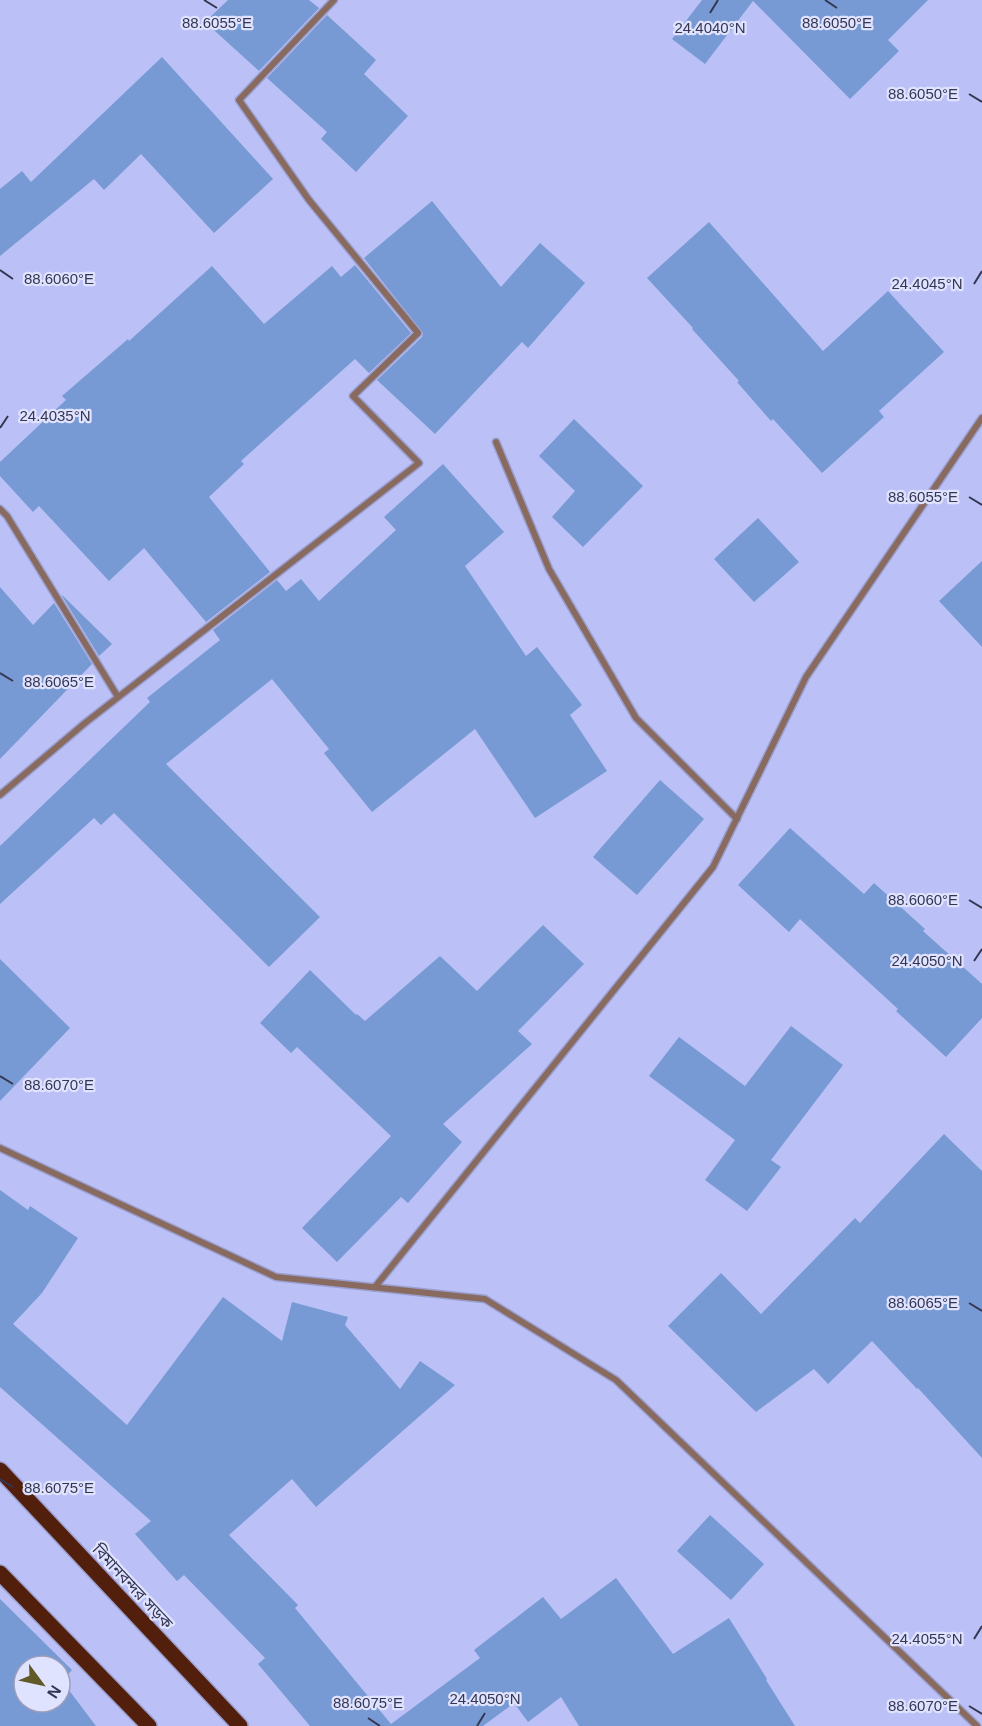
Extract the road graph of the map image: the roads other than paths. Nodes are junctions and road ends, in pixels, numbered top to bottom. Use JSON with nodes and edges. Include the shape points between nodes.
{"nodes":[{"id":1,"x":334,"y":0,"type":"edge"},
{"id":2,"x":982,"y":418,"type":"edge"},
{"id":3,"x":496,"y":442,"type":"dead end"},
{"id":4,"x":0,"y":509,"type":"edge"},
{"id":5,"x":118,"y":697,"type":"junction"},
{"id":6,"x":0,"y":795,"type":"edge"},
{"id":7,"x":737,"y":819,"type":"junction"},
{"id":8,"x":0,"y":1148,"type":"edge"},
{"id":9,"x":375,"y":1287,"type":"junction"},
{"id":10,"x":0,"y":1470,"type":"edge"},
{"id":11,"x":0,"y":1573,"type":"edge"},
{"id":12,"x":149,"y":1726,"type":"edge"},
{"id":13,"x":240,"y":1726,"type":"edge"},
{"id":14,"x":977,"y":1726,"type":"edge"}],
"edges":[{"from":1,"to":5,"type":"street","via":[[239,100],[309,200],[418,333],[353,396],[419,463]]},
{"from":2,"to":7,"type":"street","via":[[806,677]]},
{"from":3,"to":7,"type":"street","via":[[549,569],[636,718]]},
{"from":4,"to":5,"type":"street"},
{"from":5,"to":6,"type":"street"},
{"from":7,"to":9,"type":"street","via":[[713,867]]},
{"from":8,"to":9,"type":"street","via":[[276,1277]]},
{"from":9,"to":14,"type":"street","via":[[485,1299],[616,1380]]},
{"from":10,"to":13,"type":"main road","name":"বিমানবন্দর সড়ক"},
{"from":11,"to":12,"type":"main road"}]}
